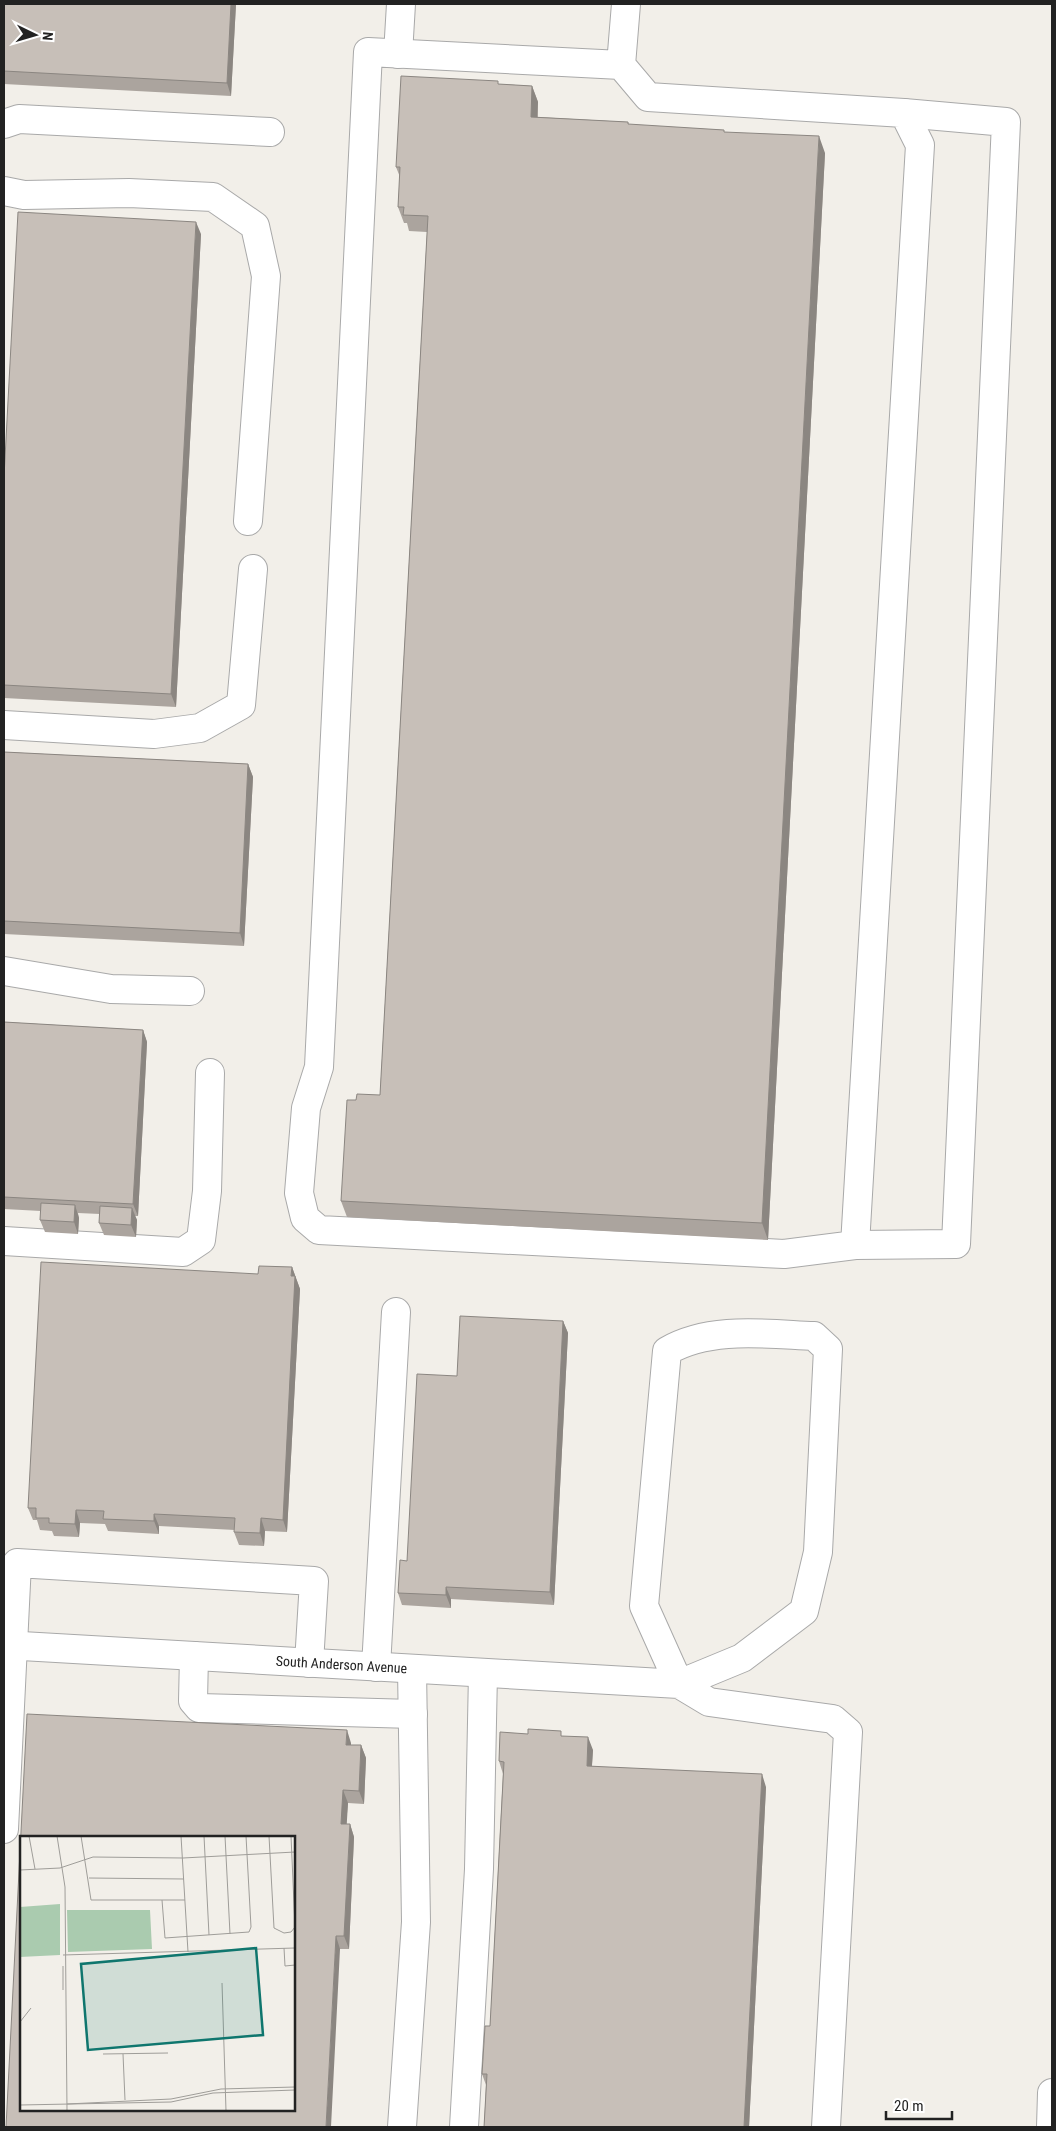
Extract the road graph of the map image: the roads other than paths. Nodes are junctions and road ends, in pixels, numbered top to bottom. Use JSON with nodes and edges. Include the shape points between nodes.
{"nodes":[{"id":1,"x":401,"y":4,"type":"edge"},
{"id":2,"x":626,"y":4,"type":"edge"},
{"id":3,"x":398,"y":54,"type":"junction"},
{"id":4,"x":621,"y":65,"type":"junction"},
{"id":5,"x":904,"y":113,"type":"junction"},
{"id":6,"x":4,"y":124,"type":"edge"},
{"id":7,"x":270,"y":132,"type":"dead end"},
{"id":8,"x":4,"y":190,"type":"edge"},
{"id":9,"x":248,"y":521,"type":"dead end"},
{"id":10,"x":253,"y":569,"type":"dead end"},
{"id":11,"x":4,"y":725,"type":"edge"},
{"id":12,"x":4,"y":971,"type":"edge"},
{"id":13,"x":190,"y":991,"type":"dead end"},
{"id":14,"x":210,"y":1073,"type":"dead end"},
{"id":15,"x":4,"y":1241,"type":"edge"},
{"id":16,"x":855,"y":1245,"type":"junction"},
{"id":17,"x":396,"y":1312,"type":"dead end"},
{"id":18,"x":9,"y":1645,"type":"edge"},
{"id":19,"x":194,"y":1656,"type":"junction"},
{"id":20,"x":309,"y":1663,"type":"junction"},
{"id":21,"x":376,"y":1667,"type":"junction"},
{"id":22,"x":412,"y":1669,"type":"junction"},
{"id":23,"x":483,"y":1673,"type":"junction"},
{"id":24,"x":679,"y":1684,"type":"junction"},
{"id":25,"x":413,"y":1714,"type":"junction"},
{"id":26,"x":4,"y":1829,"type":"edge"},
{"id":27,"x":1052,"y":2092,"type":"edge"},
{"id":28,"x":402,"y":2127,"type":"edge"},
{"id":29,"x":464,"y":2127,"type":"edge"},
{"id":30,"x":826,"y":2127,"type":"edge"},
{"id":31,"x":1050,"y":2127,"type":"edge"}],
"edges":[{"from":1,"to":3,"type":"street"},
{"from":2,"to":4,"type":"street"},
{"from":3,"to":4,"type":"street"},
{"from":3,"to":16,"type":"street","via":[[368,52],[319,1067],[306,1108],[300,1193],[306,1218],[319,1230],[784,1254]]},
{"from":4,"to":5,"type":"street","via":[[648,98]]},
{"from":5,"to":16,"type":"street","via":[[920,144]]},
{"from":5,"to":16,"type":"street","via":[[1006,122],[956,1244]]},
{"from":6,"to":7,"type":"street","via":[[19,119]]},
{"from":8,"to":9,"type":"street","via":[[24,194],[129,193],[213,197],[255,226],[266,276]]},
{"from":10,"to":11,"type":"street","via":[[241,705],[200,728],[154,734]]},
{"from":12,"to":13,"type":"street","via":[[111,989]]},
{"from":14,"to":15,"type":"street","via":[[207,1191],[201,1240],[183,1252]]},
{"from":17,"to":21,"type":"street"},
{"from":18,"to":19,"type":"street","name":"South Anderson Avenue"},
{"from":18,"to":20,"type":"street","via":[[17,1563],[314,1581]]},
{"from":18,"to":26,"type":"street"},
{"from":19,"to":20,"type":"street","name":"South Anderson Avenue"},
{"from":19,"to":25,"type":"street","via":[[193,1701],[199,1708]]},
{"from":20,"to":21,"type":"street","name":"South Anderson Avenue"},
{"from":21,"to":22,"type":"street","name":"South Anderson Avenue"},
{"from":22,"to":23,"type":"street","name":"South Anderson Avenue"},
{"from":22,"to":25,"type":"street"},
{"from":23,"to":24,"type":"street","name":"South Anderson Avenue"},
{"from":23,"to":29,"type":"street","via":[[479,1869]]},
{"from":24,"to":24,"type":"street","via":[[742,1658],[804,1611],[818,1552],[828,1349],[814,1336],[742,1332],[683,1342],[667,1352],[644,1606]]},
{"from":24,"to":30,"type":"street","via":[[709,1702],[833,1719],[848,1732]]},
{"from":25,"to":28,"type":"street","via":[[416,1922]]},
{"from":27,"to":31,"type":"street"}]}
